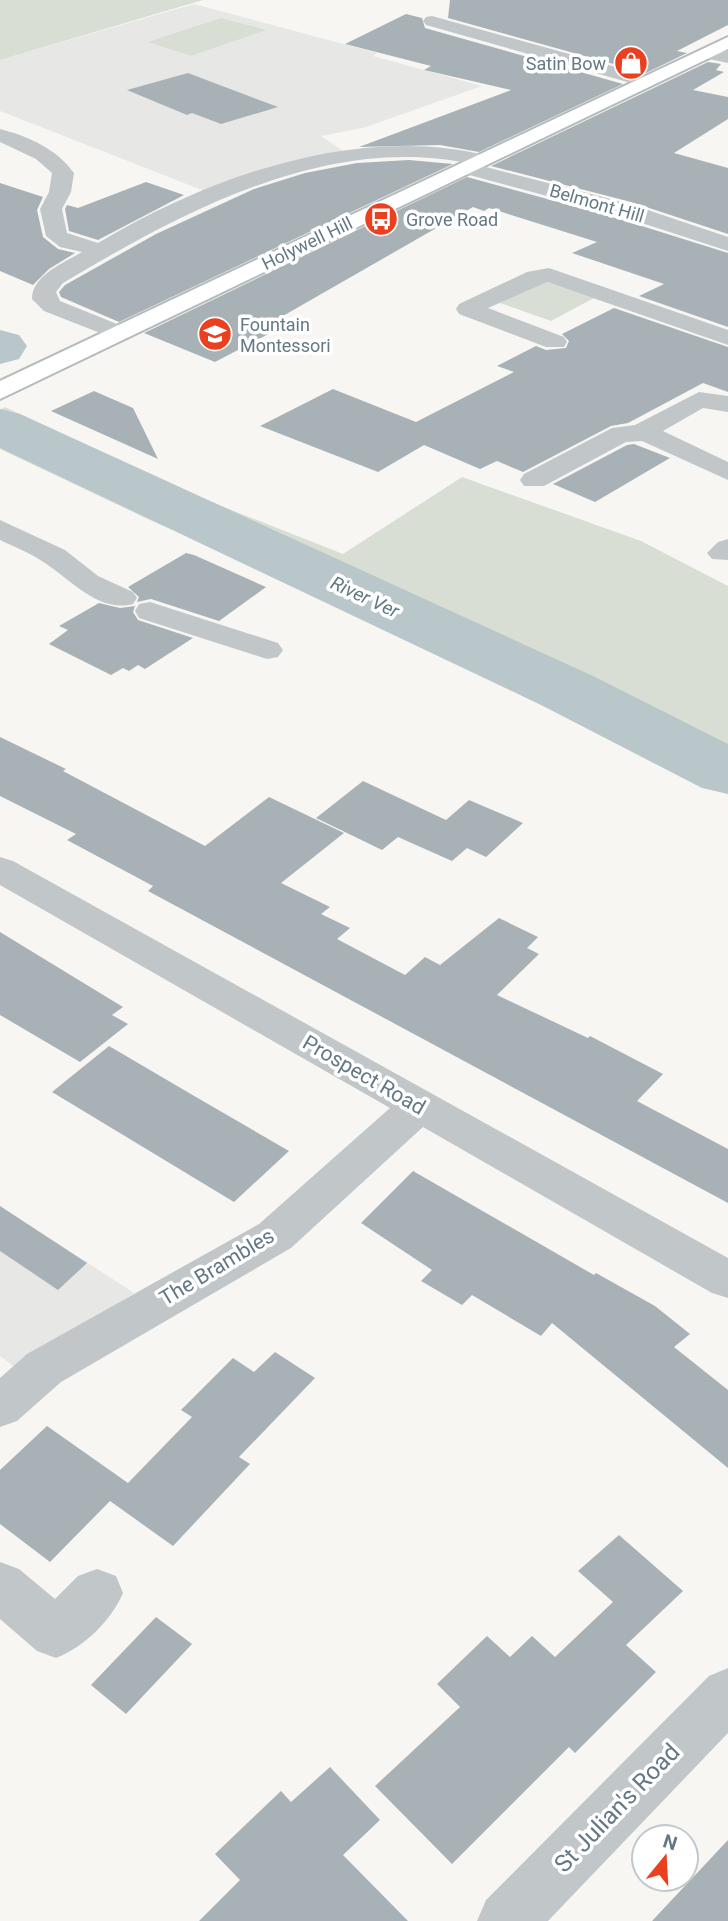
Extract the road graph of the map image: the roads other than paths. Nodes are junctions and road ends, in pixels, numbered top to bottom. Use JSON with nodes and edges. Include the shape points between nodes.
{"nodes":[{"id":1,"x":432,"y":21,"type":"dead end"},
{"id":2,"x":728,"y":42,"type":"edge"},
{"id":3,"x":706,"y":53,"type":"junction"},
{"id":4,"x":728,"y":57,"type":"edge"},
{"id":5,"x":645,"y":81,"type":"junction"},
{"id":6,"x":0,"y":135,"type":"edge"},
{"id":7,"x":473,"y":164,"type":"junction"},
{"id":8,"x":728,"y":244,"type":"edge"},
{"id":9,"x":103,"y":251,"type":"junction"},
{"id":10,"x":118,"y":333,"type":"junction"},
{"id":11,"x":728,"y":338,"type":"edge"},
{"id":12,"x":555,"y":342,"type":"dead end"},
{"id":13,"x":0,"y":391,"type":"edge"},
{"id":14,"x":728,"y":404,"type":"edge"},
{"id":15,"x":646,"y":433,"type":"junction"},
{"id":16,"x":728,"y":472,"type":"edge"},
{"id":17,"x":534,"y":480,"type":"dead end"},
{"id":18,"x":0,"y":528,"type":"edge"},
{"id":19,"x":267,"y":650,"type":"dead end"},
{"id":20,"x":9,"y":885,"type":"edge"},
{"id":21,"x":419,"y":1106,"type":"junction"},
{"id":22,"x":728,"y":1280,"type":"edge"},
{"id":23,"x":0,"y":1407,"type":"edge"},
{"id":24,"x":0,"y":1586,"type":"edge"},
{"id":25,"x":97,"y":1593,"type":"dead end"},
{"id":26,"x":728,"y":1694,"type":"edge"},
{"id":27,"x":507,"y":1921,"type":"edge"}],
"edges":[{"from":1,"to":5,"type":"street"},
{"from":2,"to":3,"type":"main road","name":"Holywell Hill"},
{"from":3,"to":4,"type":"street"},
{"from":3,"to":5,"type":"main road","name":"Holywell Hill"},
{"from":5,"to":7,"type":"main road","name":"Holywell Hill"},
{"from":6,"to":9,"type":"street","via":[[44,155],[64,173],[51,209],[57,236]]},
{"from":7,"to":8,"type":"street","name":"Belmont Hill"},
{"from":7,"to":9,"type":"street","via":[[457,153],[415,150],[328,160],[171,213]]},
{"from":7,"to":10,"type":"main road","name":"Holywell Hill"},
{"from":9,"to":10,"type":"street","via":[[55,278],[44,291],[44,299]]},
{"from":10,"to":13,"type":"main road","name":"Holywell Hill"},
{"from":11,"to":12,"type":"street","via":[[545,269],[468,309]]},
{"from":14,"to":15,"type":"street","via":[[690,403]]},
{"from":15,"to":16,"type":"street"},
{"from":15,"to":17,"type":"street","via":[[621,434]]},
{"from":18,"to":19,"type":"street","via":[[76,570],[88,582],[136,605]]},
{"from":20,"to":21,"type":"street","name":"Prospect Road"},
{"from":21,"to":22,"type":"street","name":"Prospect Road"},
{"from":21,"to":23,"type":"street","name":"The Brambles","via":[[275,1236],[44,1368]]},
{"from":24,"to":25,"type":"street","via":[[56,1633]]},
{"from":26,"to":27,"type":"street","name":"St Julian's Road"}]}
